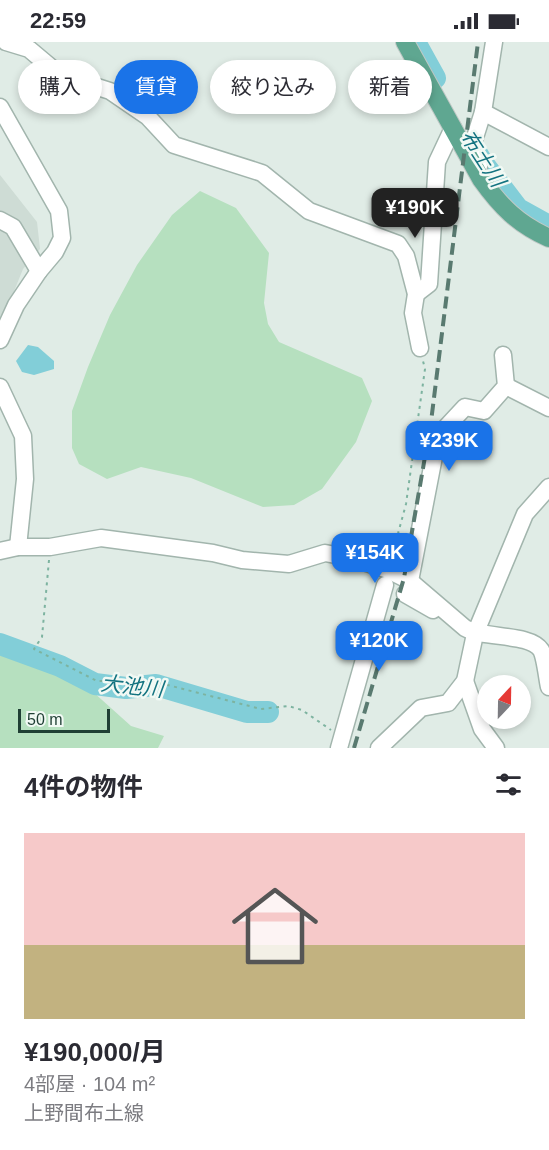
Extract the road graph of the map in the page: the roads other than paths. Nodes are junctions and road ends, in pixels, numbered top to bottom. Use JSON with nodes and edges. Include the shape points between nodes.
{"nodes":[{"id":1,"x":6,"y":42,"type":"edge"},
{"id":2,"x":405,"y":42,"type":"edge"},
{"id":3,"x":494,"y":42,"type":"edge"},
{"id":4,"x":0,"y":107,"type":"edge"},
{"id":5,"x":483,"y":112,"type":"junction"},
{"id":6,"x":453,"y":128,"type":"junction"},
{"id":7,"x":549,"y":147,"type":"edge"},
{"id":8,"x":496,"y":200,"type":"junction"},
{"id":9,"x":0,"y":220,"type":"edge"},
{"id":10,"x":549,"y":238,"type":"edge"},
{"id":11,"x":39,"y":271,"type":"junction"},
{"id":12,"x":416,"y":294,"type":"junction"},
{"id":13,"x":0,"y":340,"type":"edge"},
{"id":14,"x":420,"y":348,"type":"road end"},
{"id":15,"x":503,"y":355,"type":"dead end"},
{"id":16,"x":506,"y":386,"type":"junction"},
{"id":17,"x":0,"y":387,"type":"edge"},
{"id":18,"x":549,"y":408,"type":"edge"},
{"id":19,"x":549,"y":486,"type":"edge"},
{"id":20,"x":18,"y":547,"type":"junction"},
{"id":21,"x":0,"y":551,"type":"edge"},
{"id":22,"x":396,"y":583,"type":"junction"},
{"id":23,"x":470,"y":631,"type":"junction"},
{"id":24,"x":465,"y":681,"type":"junction"},
{"id":25,"x":549,"y":687,"type":"edge"},
{"id":26,"x":341,"y":744,"type":"edge"},
{"id":27,"x":379,"y":748,"type":"edge"},
{"id":28,"x":496,"y":748,"type":"edge"}],
"edges":[{"from":1,"to":12,"type":"street","via":[[29,49],[60,75],[110,91],[148,117],[174,145],[262,173],[309,211],[398,244],[406,256]]},
{"from":2,"to":6,"type":"main road"},
{"from":3,"to":5,"type":"street"},
{"from":4,"to":11,"type":"street","via":[[59,211],[62,237]]},
{"from":5,"to":7,"type":"street"},
{"from":5,"to":8,"type":"street","via":[[474,143]]},
{"from":6,"to":8,"type":"main road"},
{"from":6,"to":12,"type":"street","via":[[437,162],[429,284]]},
{"from":8,"to":10,"type":"main road","via":[[528,229]]},
{"from":9,"to":11,"type":"street","via":[[13,227]]},
{"from":11,"to":13,"type":"street","via":[[16,305]]},
{"from":12,"to":14,"type":"street","via":[[413,313]]},
{"from":15,"to":16,"type":"street"},
{"from":16,"to":18,"type":"street"},
{"from":16,"to":22,"type":"street","via":[[484,411],[465,407],[438,436]]},
{"from":17,"to":20,"type":"street","via":[[23,436],[25,479]]},
{"from":19,"to":23,"type":"street","via":[[525,514]]},
{"from":20,"to":21,"type":"street"},
{"from":20,"to":22,"type":"street","via":[[50,547],[101,538],[289,564],[325,552],[351,558]]},
{"from":22,"to":23,"type":"street"},
{"from":22,"to":26,"type":"street"},
{"from":23,"to":24,"type":"street"},
{"from":23,"to":25,"type":"street","via":[[529,640],[541,650]]},
{"from":24,"to":27,"type":"street","via":[[448,703],[421,708]]},
{"from":24,"to":28,"type":"street","via":[[482,729]]}]}
